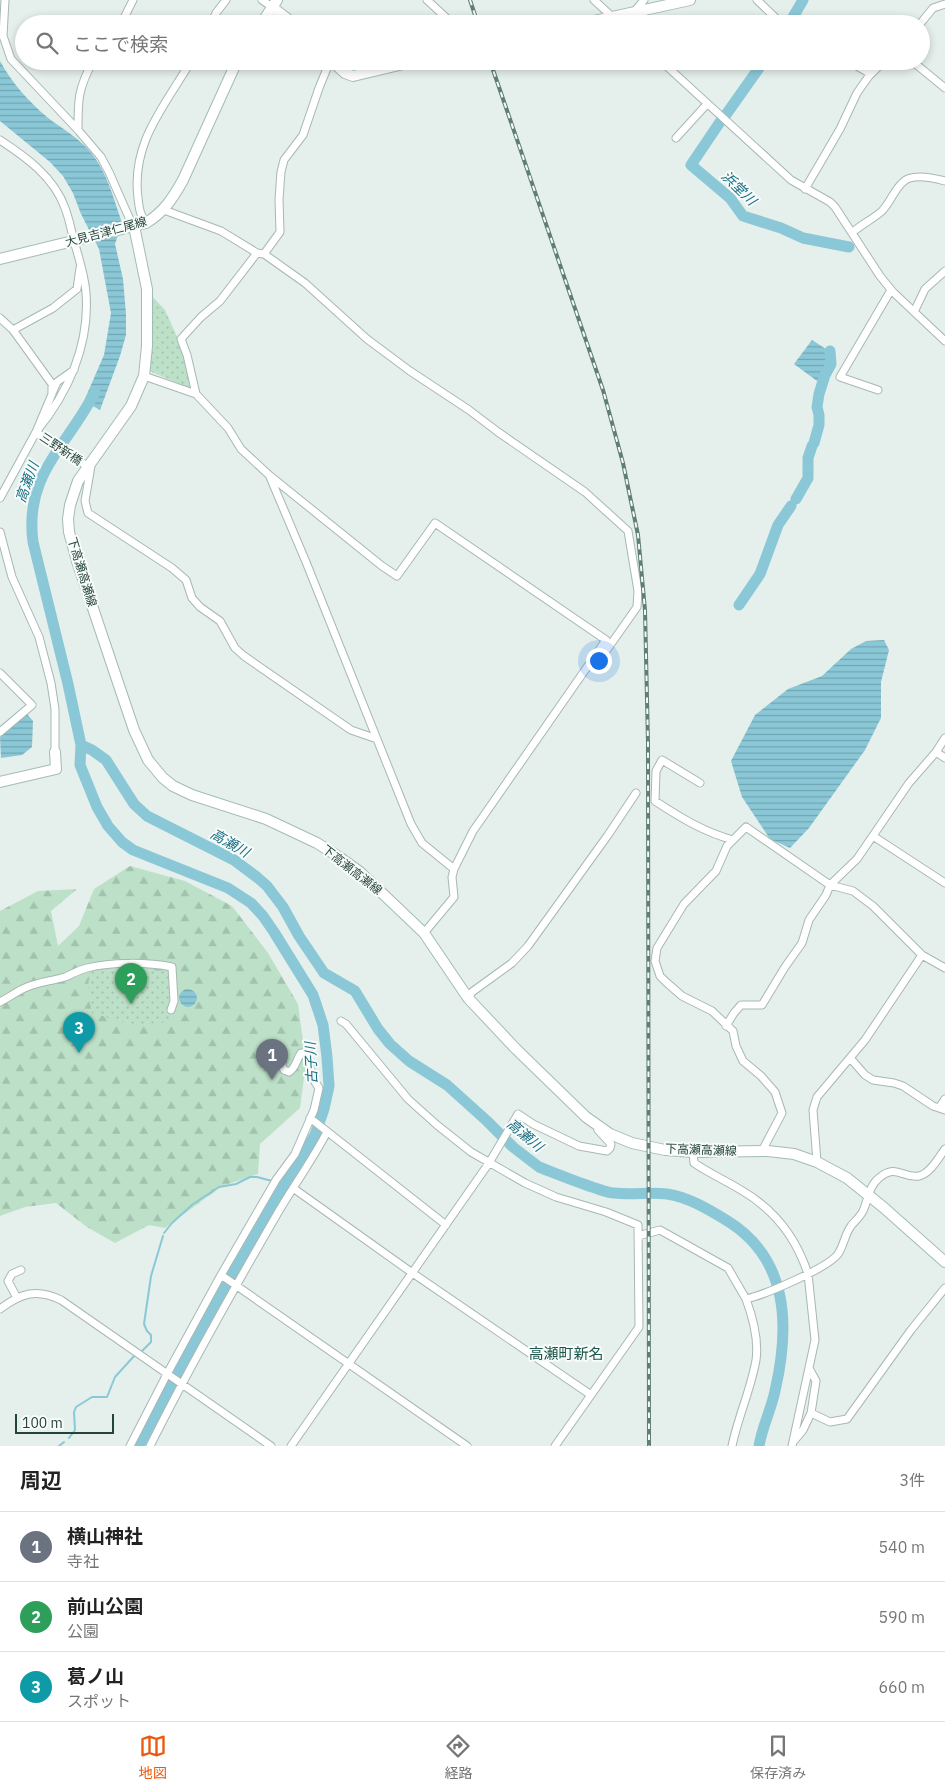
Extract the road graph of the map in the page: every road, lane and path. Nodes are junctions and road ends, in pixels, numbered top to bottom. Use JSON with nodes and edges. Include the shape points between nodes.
{"nodes":[{"id":1,"x":5,"y":0,"type":"edge"},
{"id":2,"x":133,"y":0,"type":"edge"},
{"id":3,"x":226,"y":0,"type":"edge"},
{"id":4,"x":262,"y":0,"type":"edge"},
{"id":5,"x":427,"y":0,"type":"edge"},
{"id":6,"x":594,"y":0,"type":"edge"},
{"id":7,"x":644,"y":0,"type":"edge"},
{"id":8,"x":690,"y":0,"type":"edge"},
{"id":9,"x":757,"y":0,"type":"edge"},
{"id":10,"x":275,"y":3,"type":"edge"},
{"id":11,"x":945,"y":4,"type":"edge"},
{"id":12,"x":634,"y":12,"type":"junction"},
{"id":13,"x":126,"y":15,"type":"edge"},
{"id":14,"x":215,"y":15,"type":"edge"},
{"id":15,"x":267,"y":15,"type":"edge"},
{"id":16,"x":286,"y":15,"type":"edge"},
{"id":17,"x":442,"y":15,"type":"edge"},
{"id":18,"x":610,"y":15,"type":"edge"},
{"id":19,"x":627,"y":15,"type":"edge"},
{"id":20,"x":773,"y":15,"type":"edge"},
{"id":21,"x":927,"y":15,"type":"edge"},
{"id":22,"x":15,"y":63,"type":"edge"},
{"id":23,"x":21,"y":70,"type":"edge"},
{"id":24,"x":88,"y":70,"type":"edge"},
{"id":25,"x":185,"y":70,"type":"edge"},
{"id":26,"x":234,"y":70,"type":"edge"},
{"id":27,"x":327,"y":70,"type":"edge"},
{"id":28,"x":342,"y":70,"type":"edge"},
{"id":29,"x":379,"y":70,"type":"edge"},
{"id":30,"x":671,"y":70,"type":"edge"},
{"id":31,"x":864,"y":70,"type":"edge"},
{"id":32,"x":875,"y":70,"type":"edge"},
{"id":33,"x":923,"y":70,"type":"edge"},
{"id":34,"x":871,"y":74,"type":"junction"},
{"id":35,"x":945,"y":88,"type":"edge"},
{"id":36,"x":707,"y":104,"type":"junction"},
{"id":37,"x":78,"y":130,"type":"junction"},
{"id":38,"x":676,"y":138,"type":"dead end"},
{"id":39,"x":0,"y":140,"type":"edge"},
{"id":40,"x":945,"y":182,"type":"edge"},
{"id":41,"x":805,"y":188,"type":"junction"},
{"id":42,"x":164,"y":210,"type":"junction"},
{"id":43,"x":146,"y":223,"type":"junction"},
{"id":44,"x":134,"y":226,"type":"junction"},
{"id":45,"x":853,"y":232,"type":"junction"},
{"id":46,"x":74,"y":240,"type":"junction"},
{"id":47,"x":260,"y":253,"type":"junction"},
{"id":48,"x":0,"y":259,"type":"edge"},
{"id":49,"x":80,"y":265,"type":"junction"},
{"id":50,"x":945,"y":271,"type":"edge"},
{"id":51,"x":891,"y":290,"type":"junction"},
{"id":52,"x":914,"y":312,"type":"junction"},
{"id":53,"x":2,"y":322,"type":"edge"},
{"id":54,"x":13,"y":330,"type":"junction"},
{"id":55,"x":945,"y":341,"type":"edge"},
{"id":56,"x":74,"y":370,"type":"junction"},
{"id":57,"x":144,"y":376,"type":"junction"},
{"id":58,"x":878,"y":390,"type":"dead end"},
{"id":59,"x":52,"y":394,"type":"junction"},
{"id":60,"x":196,"y":394,"type":"junction"},
{"id":61,"x":36,"y":432,"type":"junction"},
{"id":62,"x":87,"y":466,"type":"junction"},
{"id":63,"x":269,"y":474,"type":"junction"},
{"id":64,"x":0,"y":498,"type":"edge"},
{"id":65,"x":0,"y":532,"type":"edge"},
{"id":66,"x":606,"y":651,"type":"dead end"},
{"id":67,"x":0,"y":673,"type":"edge"},
{"id":68,"x":0,"y":732,"type":"edge"},
{"id":69,"x":945,"y":738,"type":"edge"},
{"id":70,"x":377,"y":740,"type":"junction"},
{"id":71,"x":55,"y":752,"type":"joint"},
{"id":72,"x":936,"y":752,"type":"junction"},
{"id":73,"x":945,"y":758,"type":"edge"},
{"id":74,"x":0,"y":782,"type":"edge"},
{"id":75,"x":700,"y":783,"type":"dead end"},
{"id":76,"x":636,"y":793,"type":"dead end"},
{"id":77,"x":873,"y":836,"type":"junction"},
{"id":78,"x":734,"y":840,"type":"junction"},
{"id":79,"x":454,"y":869,"type":"junction"},
{"id":80,"x":945,"y":883,"type":"edge"},
{"id":81,"x":830,"y":885,"type":"junction"},
{"id":82,"x":424,"y":933,"type":"junction"},
{"id":83,"x":922,"y":954,"type":"junction"},
{"id":84,"x":945,"y":968,"type":"edge"},
{"id":85,"x":468,"y":998,"type":"junction"},
{"id":86,"x":0,"y":1002,"type":"edge"},
{"id":87,"x":172,"y":1010,"type":"dead end"},
{"id":88,"x":341,"y":1021,"type":"dead end"},
{"id":89,"x":726,"y":1026,"type":"junction"},
{"id":90,"x":284,"y":1054,"type":"dead end"},
{"id":91,"x":851,"y":1059,"type":"junction"},
{"id":92,"x":945,"y":1099,"type":"edge"},
{"id":93,"x":944,"y":1109,"type":"edge"},
{"id":94,"x":586,"y":1117,"type":"junction"},
{"id":95,"x":310,"y":1118,"type":"junction"},
{"id":96,"x":326,"y":1131,"type":"junction"},
{"id":97,"x":945,"y":1149,"type":"edge"},
{"id":98,"x":762,"y":1151,"type":"junction"},
{"id":99,"x":693,"y":1152,"type":"junction"},
{"id":100,"x":489,"y":1162,"type":"junction"},
{"id":101,"x":817,"y":1162,"type":"junction"},
{"id":102,"x":292,"y":1188,"type":"junction"},
{"id":103,"x":868,"y":1196,"type":"junction"},
{"id":104,"x":446,"y":1224,"type":"junction"},
{"id":105,"x":638,"y":1236,"type":"junction"},
{"id":106,"x":945,"y":1262,"type":"edge"},
{"id":107,"x":21,"y":1270,"type":"dead end"},
{"id":108,"x":412,"y":1272,"type":"junction"},
{"id":109,"x":808,"y":1274,"type":"junction"},
{"id":110,"x":221,"y":1275,"type":"junction"},
{"id":111,"x":236,"y":1285,"type":"junction"},
{"id":112,"x":945,"y":1288,"type":"edge"},
{"id":113,"x":17,"y":1298,"type":"junction"},
{"id":114,"x":748,"y":1298,"type":"junction"},
{"id":115,"x":0,"y":1309,"type":"edge"},
{"id":116,"x":349,"y":1363,"type":"junction"},
{"id":117,"x":810,"y":1370,"type":"junction"},
{"id":118,"x":168,"y":1375,"type":"junction"},
{"id":119,"x":181,"y":1384,"type":"junction"},
{"id":120,"x":591,"y":1395,"type":"junction"},
{"id":121,"x":811,"y":1413,"type":"junction"},
{"id":122,"x":793,"y":1443,"type":"edge"},
{"id":123,"x":558,"y":1445,"type":"edge"},
{"id":124,"x":130,"y":1446,"type":"edge"},
{"id":125,"x":150,"y":1446,"type":"edge"},
{"id":126,"x":271,"y":1446,"type":"edge"},
{"id":127,"x":291,"y":1446,"type":"edge"},
{"id":128,"x":467,"y":1446,"type":"edge"},
{"id":129,"x":732,"y":1446,"type":"edge"}],
"edges":[{"from":1,"to":22,"type":"street","via":[[4,36]]},
{"from":2,"to":13,"type":"street"},
{"from":3,"to":14,"type":"street"},
{"from":4,"to":10,"type":"street"},
{"from":5,"to":17,"type":"street"},
{"from":6,"to":18,"type":"street"},
{"from":7,"to":12,"type":"street"},
{"from":8,"to":12,"type":"main road"},
{"from":9,"to":20,"type":"street"},
{"from":10,"to":15,"type":"main road"},
{"from":10,"to":16,"type":"main road"},
{"from":11,"to":21,"type":"street","via":[[933,8]]},
{"from":12,"to":19,"type":"main road"},
{"from":23,"to":37,"type":"street"},
{"from":24,"to":37,"type":"street","via":[[78,99]]},
{"from":25,"to":43,"type":"street","via":[[144,142],[137,189],[141,214]]},
{"from":26,"to":42,"type":"main road","name":"大見吉津仁尾線","via":[[183,180]]},
{"from":27,"to":47,"type":"street","via":[[303,135],[284,160],[279,199],[280,232]]},
{"from":28,"to":29,"type":"main road","via":[[353,76]]},
{"from":30,"to":36,"type":"street"},
{"from":31,"to":34,"type":"street"},
{"from":32,"to":34,"type":"street"},
{"from":33,"to":35,"type":"street"},
{"from":34,"to":41,"type":"street","via":[[857,93]]},
{"from":36,"to":38,"type":"street"},
{"from":36,"to":41,"type":"street","via":[[791,180]]},
{"from":37,"to":44,"type":"street","via":[[101,157]]},
{"from":39,"to":46,"type":"street","via":[[33,164],[52,184],[65,207]]},
{"from":40,"to":45,"type":"street","via":[[925,178],[903,181],[887,206]]},
{"from":41,"to":45,"type":"street","via":[[830,202]]},
{"from":42,"to":43,"type":"main road","name":"大見吉津仁尾線"},
{"from":42,"to":47,"type":"street","via":[[221,231]]},
{"from":43,"to":44,"type":"main road","name":"大見吉津仁尾線"},
{"from":44,"to":46,"type":"main road","name":"大見吉津仁尾線"},
{"from":44,"to":57,"type":"main road","name":"下高瀬高瀬線","via":[[147,289]]},
{"from":45,"to":51,"type":"street"},
{"from":46,"to":48,"type":"main road","name":"大見吉津仁尾線"},
{"from":46,"to":49,"type":"street"},
{"from":47,"to":60,"type":"street","via":[[220,301],[181,339]]},
{"from":47,"to":66,"type":"street","via":[[305,283],[367,339],[410,372],[585,492],[628,530],[638,591],[637,607]]},
{"from":49,"to":54,"type":"street","via":[[77,289],[53,308]]},
{"from":49,"to":56,"type":"street","via":[[87,308]]},
{"from":50,"to":52,"type":"street","via":[[925,289]]},
{"from":51,"to":52,"type":"street"},
{"from":51,"to":58,"type":"street","via":[[840,377]]},
{"from":52,"to":55,"type":"street"},
{"from":53,"to":54,"type":"street"},
{"from":54,"to":59,"type":"street","via":[[52,384]]},
{"from":56,"to":59,"type":"street","via":[[57,382]]},
{"from":56,"to":61,"type":"street","via":[[62,396]]},
{"from":57,"to":60,"type":"street"},
{"from":57,"to":62,"type":"main road","name":"下高瀬高瀬線","via":[[127,412]]},
{"from":59,"to":61,"type":"street"},
{"from":60,"to":63,"type":"street","via":[[228,428],[241,449]]},
{"from":61,"to":62,"type":"street","name":"三野新橋"},
{"from":61,"to":64,"type":"street"},
{"from":62,"to":70,"type":"street","via":[[91,466],[85,501],[88,513],[186,580],[192,598],[220,621],[244,656],[350,730]]},
{"from":62,"to":82,"type":"main road","name":"下高瀬高瀬線","via":[[70,505],[69,532],[134,730],[148,760],[163,778],[179,790],[266,819],[340,857]]},
{"from":63,"to":70,"type":"street"},
{"from":63,"to":79,"type":"street","via":[[397,576],[435,523],[606,640],[473,831]]},
{"from":65,"to":71,"type":"street","via":[[12,577],[39,637],[51,683]]},
{"from":67,"to":68,"type":"street","via":[[32,704]]},
{"from":69,"to":72,"type":"street"},
{"from":70,"to":79,"type":"street","via":[[422,843]]},
{"from":71,"to":74,"type":"main road","via":[[56,769]]},
{"from":72,"to":73,"type":"street"},
{"from":72,"to":77,"type":"street","via":[[909,783]]},
{"from":75,"to":78,"type":"street","via":[[662,760],[656,772],[655,801],[687,822]]},
{"from":76,"to":85,"type":"street","via":[[528,946]]},
{"from":77,"to":80,"type":"street"},
{"from":77,"to":81,"type":"street","via":[[857,859]]},
{"from":78,"to":81,"type":"street","via":[[746,827]]},
{"from":78,"to":89,"type":"street","via":[[716,871],[684,904],[657,948],[655,961],[660,976],[666,982],[682,996],[712,1011]]},
{"from":79,"to":82,"type":"street","via":[[454,897]]},
{"from":81,"to":83,"type":"street","via":[[853,891]]},
{"from":81,"to":89,"type":"street","via":[[809,920],[802,943],[784,966],[762,1005],[741,1005]]},
{"from":82,"to":85,"type":"main road","name":"下高瀬高瀬線"},
{"from":83,"to":84,"type":"street"},
{"from":83,"to":91,"type":"street"},
{"from":85,"to":94,"type":"main road","name":"下高瀬高瀬線"},
{"from":86,"to":87,"type":"street","via":[[38,982],[84,969],[158,965],[172,967]]},
{"from":88,"to":100,"type":"street","via":[[408,1099],[471,1152]]},
{"from":89,"to":98,"type":"street","via":[[733,1030],[743,1061],[775,1092],[782,1113]]},
{"from":90,"to":95,"type":"street","via":[[282,1066],[289,1072],[301,1054],[306,1055],[319,1088]]},
{"from":91,"to":93,"type":"street","via":[[873,1080],[903,1086],[933,1106]]},
{"from":91,"to":101,"type":"street","via":[[817,1097],[813,1110]]},
{"from":92,"to":93,"type":"street","via":[[941,1105]]},
{"from":94,"to":99,"type":"main road","name":"下高瀬高瀬線","via":[[610,1134],[632,1142],[665,1150]]},
{"from":94,"to":100,"type":"street","via":[[609,1140],[611,1144],[607,1151],[579,1146],[518,1114]]},
{"from":95,"to":96,"type":"street"},
{"from":95,"to":110,"type":"street","via":[[295,1154],[275,1181]]},
{"from":96,"to":102,"type":"street"},
{"from":96,"to":104,"type":"street"},
{"from":97,"to":103,"type":"street","via":[[919,1176],[889,1171],[872,1186]]},
{"from":98,"to":99,"type":"main road","name":"下高瀬高瀬線"},
{"from":98,"to":101,"type":"main road","name":"下高瀬高瀬線","via":[[794,1154]]},
{"from":99,"to":109,"type":"street","via":[[694,1163],[743,1191],[775,1215],[790,1233]]},
{"from":100,"to":104,"type":"street"},
{"from":100,"to":105,"type":"street","via":[[556,1198],[638,1225]]},
{"from":101,"to":103,"type":"main road","name":"下高瀬高瀬線","via":[[847,1178]]},
{"from":102,"to":108,"type":"street"},
{"from":102,"to":111,"type":"street"},
{"from":103,"to":106,"type":"main road","name":"下高瀬高瀬線"},
{"from":103,"to":109,"type":"street","via":[[838,1254]]},
{"from":104,"to":108,"type":"street"},
{"from":105,"to":114,"type":"street","via":[[660,1230],[728,1268]]},
{"from":105,"to":120,"type":"street","via":[[639,1327]]},
{"from":107,"to":113,"type":"street","via":[[12,1274],[8,1281]]},
{"from":108,"to":116,"type":"street"},
{"from":108,"to":120,"type":"street"},
{"from":109,"to":114,"type":"street"},
{"from":109,"to":117,"type":"street","via":[[815,1340]]},
{"from":110,"to":111,"type":"street"},
{"from":110,"to":118,"type":"street"},
{"from":111,"to":116,"type":"street"},
{"from":111,"to":119,"type":"street"},
{"from":112,"to":121,"type":"street","via":[[847,1419],[830,1422]]},
{"from":113,"to":115,"type":"street"},
{"from":113,"to":118,"type":"street","via":[[47,1293],[61,1300]]},
{"from":114,"to":129,"type":"street","via":[[756,1336],[756,1359]]},
{"from":116,"to":127,"type":"street"},
{"from":116,"to":128,"type":"street"},
{"from":117,"to":121,"type":"street","via":[[816,1381]]},
{"from":117,"to":122,"type":"street"},
{"from":118,"to":119,"type":"street"},
{"from":118,"to":124,"type":"street"},
{"from":119,"to":125,"type":"street"},
{"from":119,"to":126,"type":"street"},
{"from":120,"to":123,"type":"street"},
{"from":121,"to":122,"type":"street"}]}
